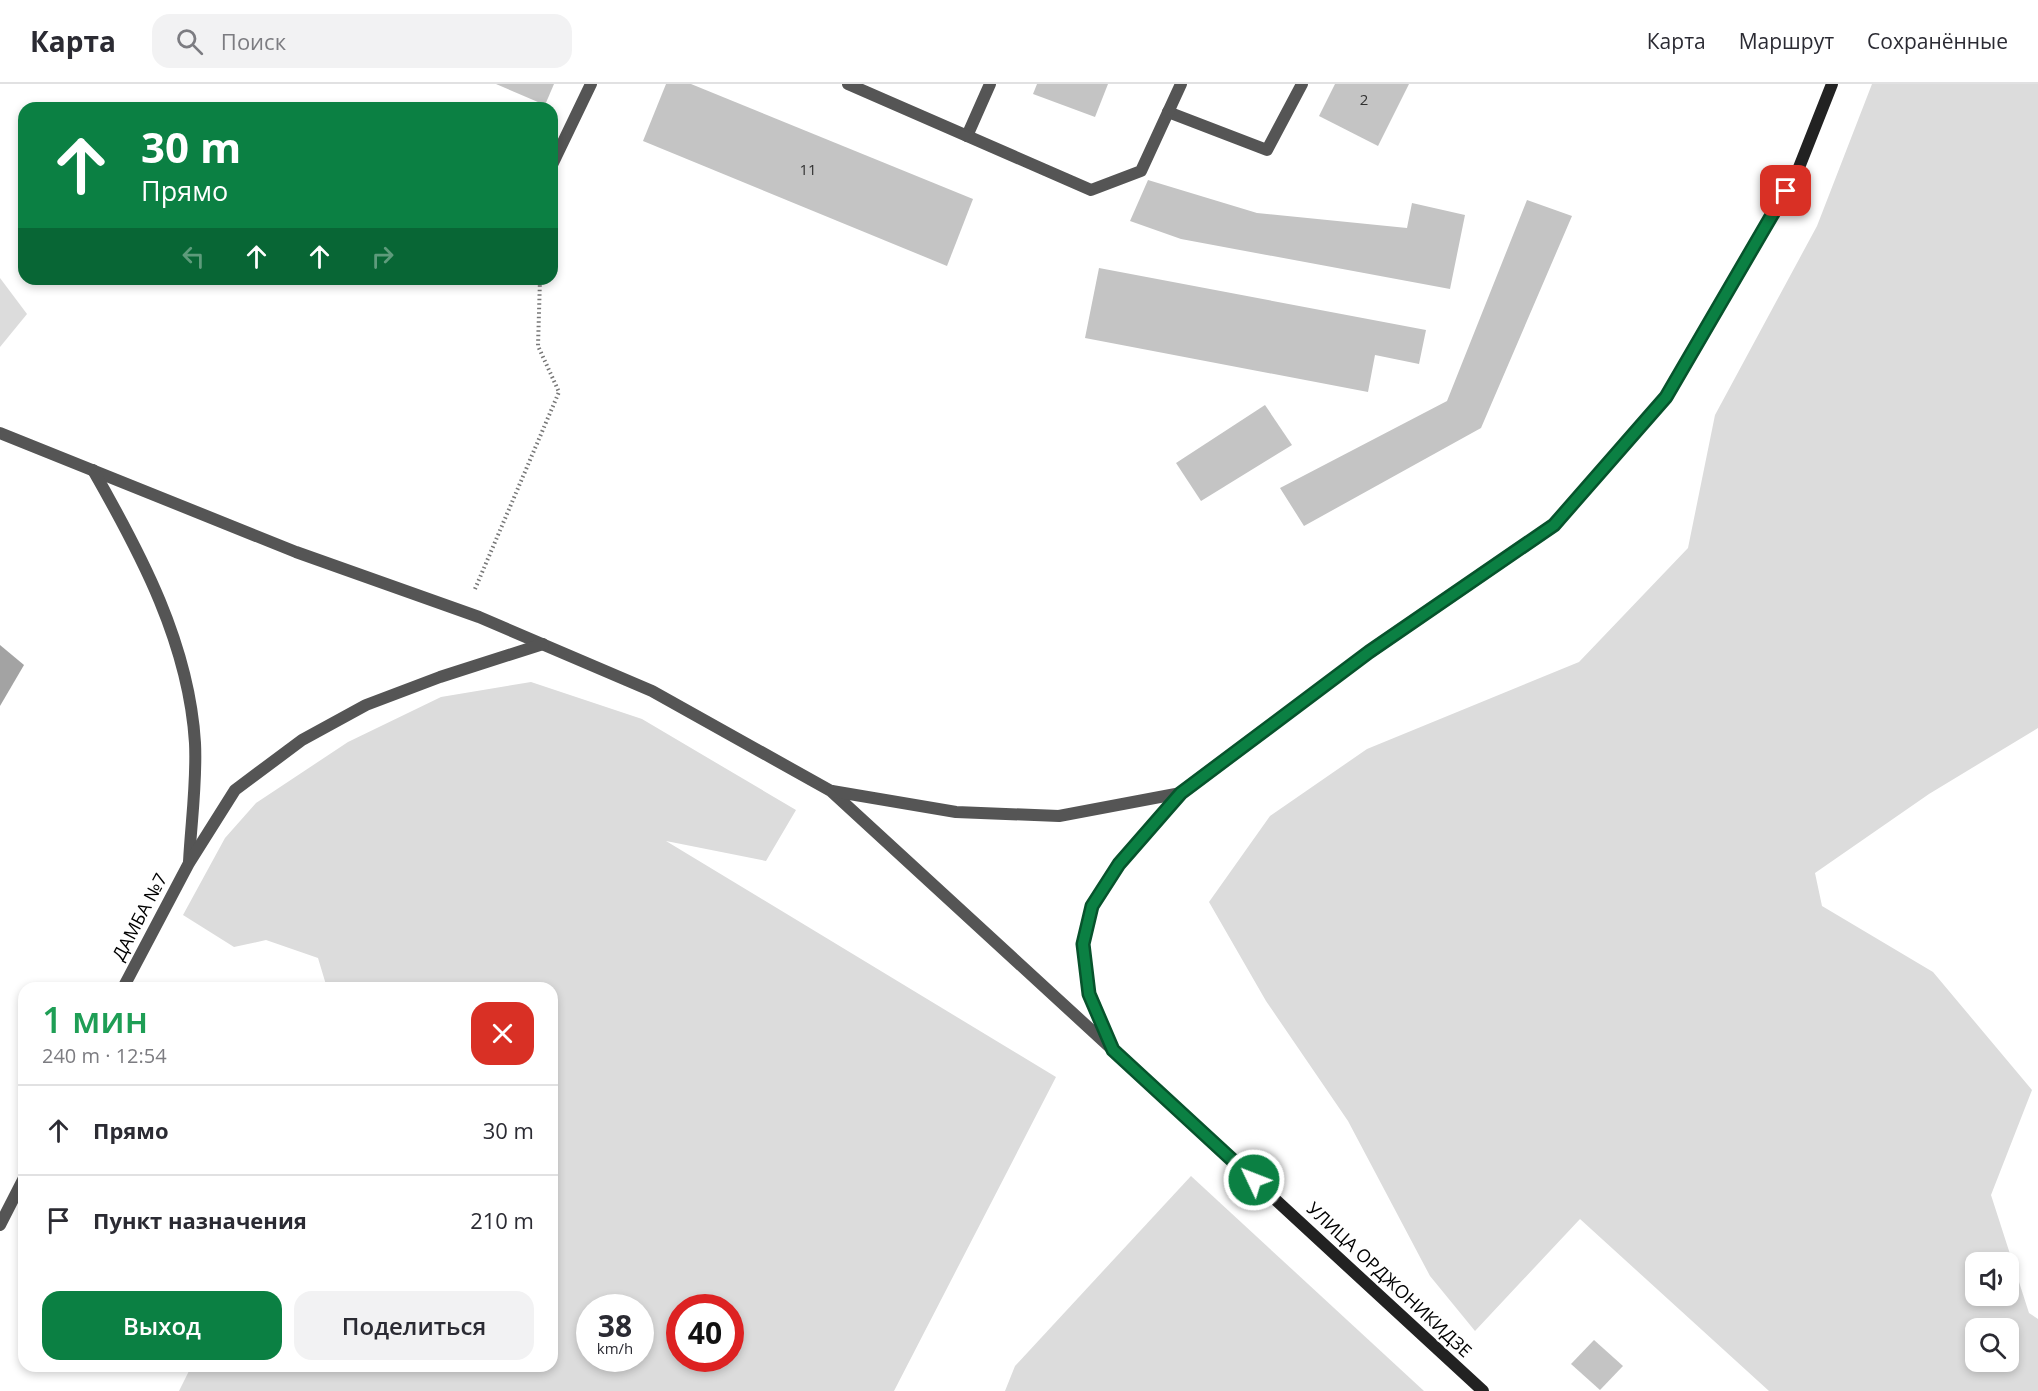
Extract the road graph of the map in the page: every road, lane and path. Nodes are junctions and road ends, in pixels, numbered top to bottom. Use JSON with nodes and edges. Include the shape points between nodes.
{"nodes":[{"id":1,"x":591,"y":84,"type":"edge"},
{"id":2,"x":848,"y":84,"type":"edge"},
{"id":3,"x":990,"y":84,"type":"edge"},
{"id":4,"x":1181,"y":84,"type":"edge"},
{"id":5,"x":1302,"y":84,"type":"edge"},
{"id":6,"x":1832,"y":84,"type":"edge"},
{"id":7,"x":1168,"y":112,"type":"junction"},
{"id":8,"x":967,"y":136,"type":"junction"},
{"id":9,"x":558,"y":153,"type":"edge"},
{"id":10,"x":540,"y":285,"type":"edge"},
{"id":11,"x":0,"y":433,"type":"edge"},
{"id":12,"x":93,"y":470,"type":"junction"},
{"id":13,"x":466,"y":612,"type":"junction"},
{"id":14,"x":543,"y":644,"type":"junction"},
{"id":15,"x":831,"y":791,"type":"junction"},
{"id":16,"x":1181,"y":793,"type":"junction"},
{"id":17,"x":189,"y":863,"type":"junction"},
{"id":18,"x":126,"y":982,"type":"edge"},
{"id":19,"x":1113,"y":1050,"type":"junction"},
{"id":20,"x":18,"y":1190,"type":"edge"},
{"id":21,"x":0,"y":1224,"type":"edge"},
{"id":22,"x":1483,"y":1391,"type":"edge"}],
"edges":[{"from":1,"to":9,"type":"street"},
{"from":2,"to":8,"type":"street"},
{"from":3,"to":8,"type":"street"},
{"from":4,"to":7,"type":"street"},
{"from":5,"to":7,"type":"street","via":[[1267,150]]},
{"from":6,"to":16,"type":"street","via":[[1798,170],[1666,397],[1554,525],[1369,652]]},
{"from":7,"to":8,"type":"street","via":[[1141,171],[1091,190]]},
{"from":10,"to":13,"type":"path","via":[[537,346],[559,392]]},
{"from":11,"to":12,"type":"street"},
{"from":12,"to":13,"type":"street","via":[[296,552]]},
{"from":12,"to":17,"type":"street","via":[[130,534],[168,620],[189,690],[195,744]]},
{"from":13,"to":14,"type":"street"},
{"from":14,"to":15,"type":"street","via":[[652,691]]},
{"from":14,"to":17,"type":"street","name":"ДАМБА №7","via":[[366,705],[302,740],[236,790]]},
{"from":15,"to":16,"type":"street","via":[[956,812],[1059,816]]},
{"from":15,"to":19,"type":"street"},
{"from":16,"to":19,"type":"street","via":[[1119,864],[1092,906],[1083,944],[1089,994]]},
{"from":17,"to":18,"type":"street","name":"ДАМБА №7"},
{"from":19,"to":22,"type":"street","name":"УЛИЦА ОРДЖОНИКИДЗЕ"},
{"from":20,"to":21,"type":"street"}]}
